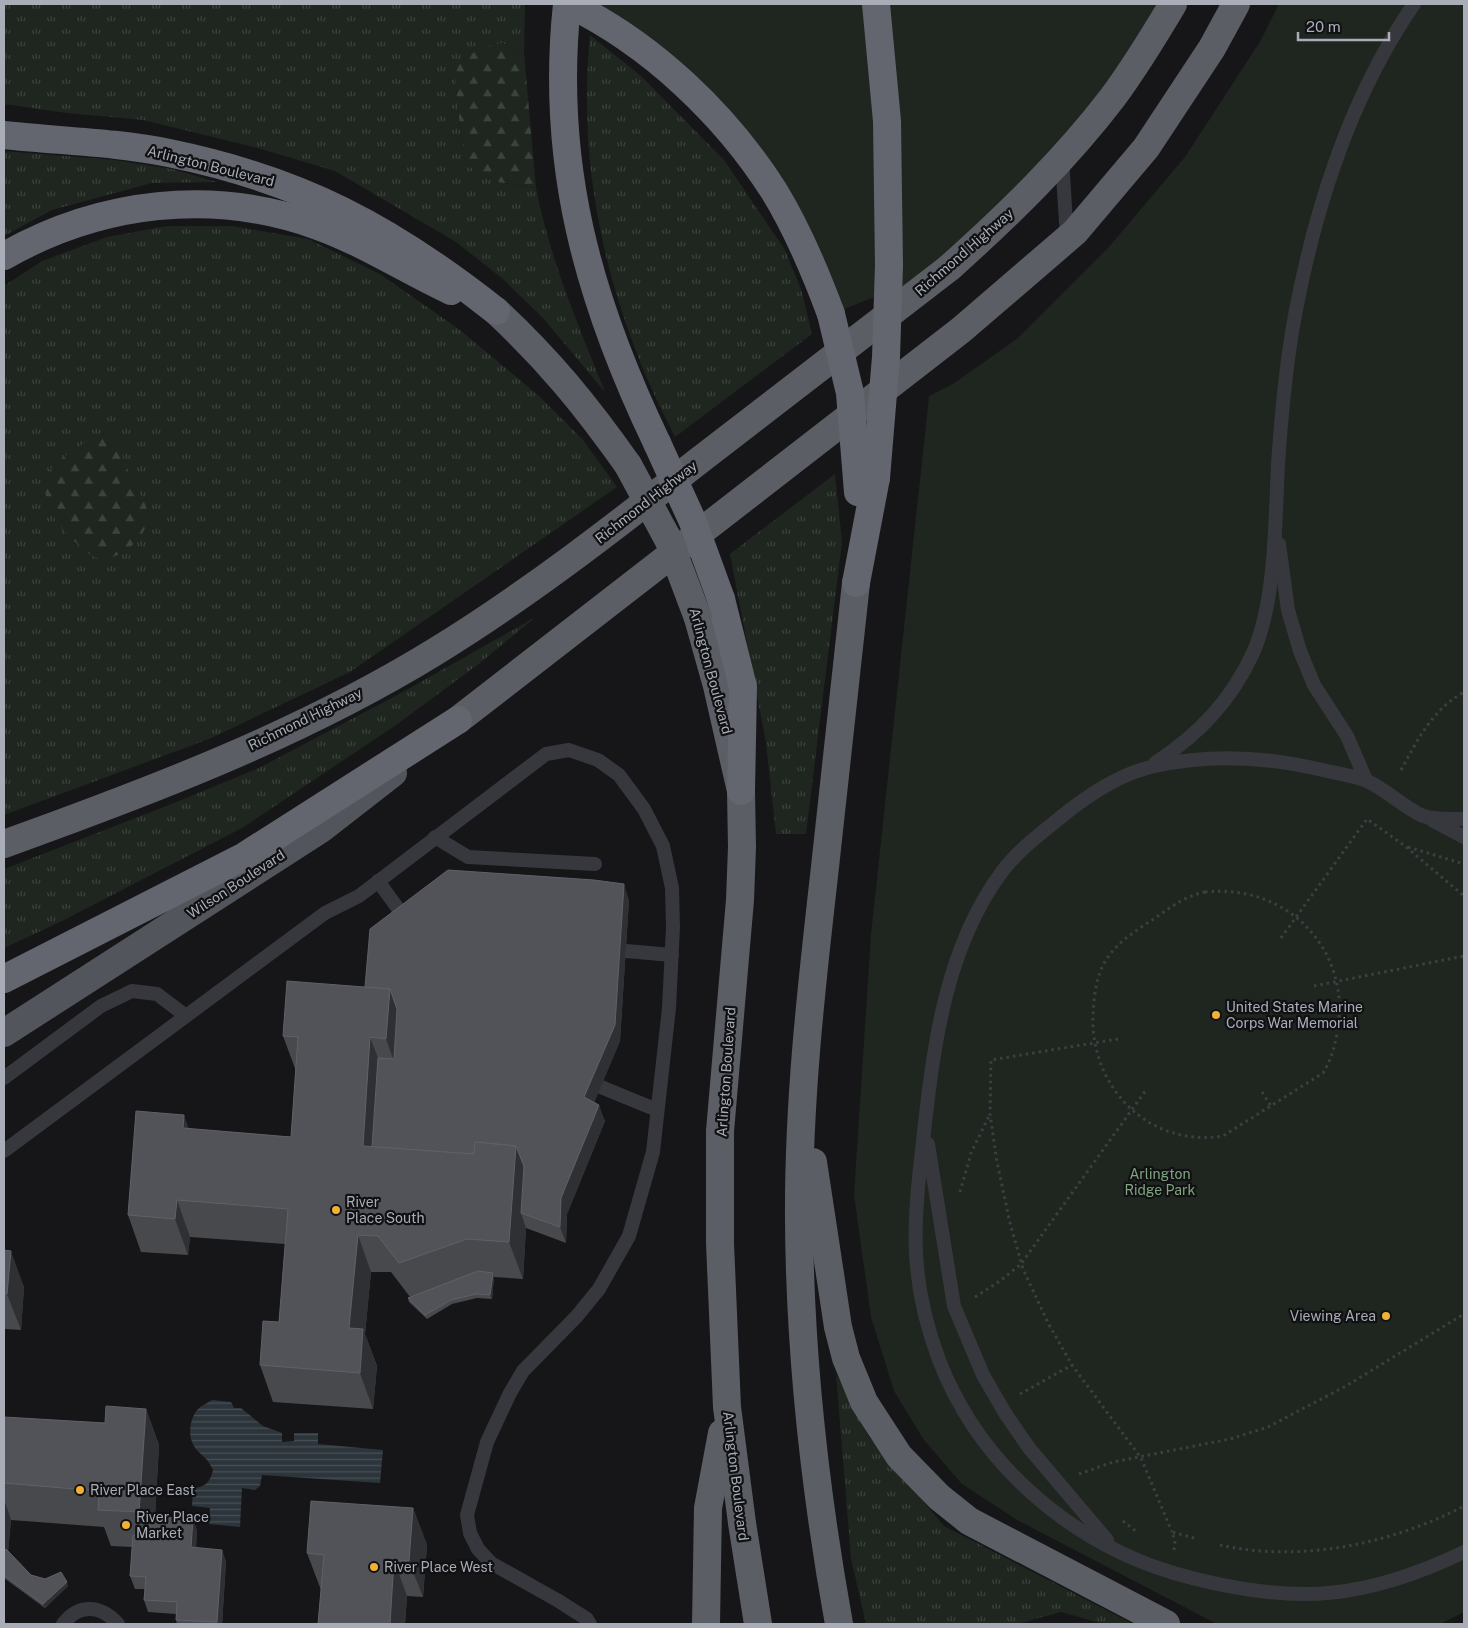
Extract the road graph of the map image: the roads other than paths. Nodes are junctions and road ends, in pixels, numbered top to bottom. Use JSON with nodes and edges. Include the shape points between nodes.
{"nodes":[{"id":1,"x":568,"y":4,"type":"edge"},
{"id":2,"x":876,"y":4,"type":"edge"},
{"id":3,"x":1173,"y":4,"type":"edge"},
{"id":4,"x":1236,"y":4,"type":"edge"},
{"id":5,"x":1414,"y":4,"type":"edge"},
{"id":6,"x":4,"y":135,"type":"edge"},
{"id":7,"x":1062,"y":158,"type":"junction"},
{"id":8,"x":1067,"y":238,"type":"junction"},
{"id":9,"x":4,"y":256,"type":"edge"},
{"id":10,"x":496,"y":311,"type":"junction"},
{"id":11,"x":867,"y":485,"type":"junction"},
{"id":12,"x":1276,"y":519,"type":"junction"},
{"id":13,"x":458,"y":720,"type":"junction"},
{"id":14,"x":1151,"y":766,"type":"junction"},
{"id":15,"x":1366,"y":780,"type":"junction"},
{"id":16,"x":740,"y":791,"type":"junction"},
{"id":17,"x":1427,"y":818,"type":"junction"},
{"id":18,"x":1464,"y":819,"type":"edge"},
{"id":19,"x":1464,"y":837,"type":"edge"},
{"id":20,"x":435,"y":838,"type":"junction"},
{"id":21,"x":4,"y":844,"type":"edge"},
{"id":22,"x":596,"y":864,"type":"dead end"},
{"id":23,"x":378,"y":881,"type":"junction"},
{"id":24,"x":407,"y":921,"type":"edge"},
{"id":25,"x":626,"y":951,"type":"dead end"},
{"id":26,"x":672,"y":955,"type":"junction"},
{"id":27,"x":4,"y":979,"type":"edge"},
{"id":28,"x":186,"y":1016,"type":"junction"},
{"id":29,"x":4,"y":1033,"type":"edge"},
{"id":30,"x":4,"y":1078,"type":"edge"},
{"id":31,"x":601,"y":1088,"type":"edge"},
{"id":32,"x":804,"y":1101,"type":"junction"},
{"id":33,"x":657,"y":1110,"type":"junction"},
{"id":34,"x":925,"y":1126,"type":"junction"},
{"id":35,"x":4,"y":1151,"type":"edge"},
{"id":36,"x":727,"y":1407,"type":"junction"},
{"id":37,"x":1114,"y":1548,"type":"junction"},
{"id":38,"x":1464,"y":1552,"type":"edge"},
{"id":39,"x":64,"y":1624,"type":"edge"},
{"id":40,"x":118,"y":1624,"type":"edge"},
{"id":41,"x":590,"y":1624,"type":"edge"},
{"id":42,"x":706,"y":1624,"type":"edge"},
{"id":43,"x":758,"y":1624,"type":"edge"},
{"id":44,"x":839,"y":1624,"type":"edge"},
{"id":45,"x":1166,"y":1624,"type":"edge"}],
"edges":[{"from":1,"to":11,"type":"highway","bridge":true,"via":[[622,35],[693,93],[724,125],[778,198],[813,264],[831,314],[850,392]]},
{"from":1,"to":16,"type":"highway","bridge":true,"via":[[562,70],[574,203],[591,278],[620,363],[693,522],[721,599],[743,687]]},
{"from":2,"to":11,"type":"highway","bridge":true,"via":[[887,121],[889,265],[885,376]]},
{"from":3,"to":7,"type":"highway","name":"Richmond Highway","via":[[1112,98]]},
{"from":4,"to":8,"type":"highway","via":[[1212,48],[1146,148]]},
{"from":5,"to":12,"type":"lane","via":[[1389,42],[1360,98],[1318,214],[1292,332],[1278,462]]},
{"from":6,"to":10,"type":"highway","name":"Arlington Boulevard","via":[[168,153],[280,182],[406,244]]},
{"from":7,"to":8,"type":"lane"},
{"from":7,"to":21,"type":"highway","name":"Richmond Highway","via":[[949,268],[520,597],[431,654],[330,709],[218,762]]},
{"from":8,"to":13,"type":"highway","via":[[961,330]]},
{"from":9,"to":10,"type":"highway","via":[[52,231],[82,220],[139,207],[191,203],[256,209],[286,216],[357,242],[414,274]]},
{"from":10,"to":16,"type":"highway","name":"Arlington Boulevard","bridge":true,"via":[[556,370],[585,404],[628,465],[669,540],[698,618]]},
{"from":11,"to":32,"type":"highway","via":[[812,964]]},
{"from":12,"to":14,"type":"lane","via":[[1265,607],[1255,647],[1246,665],[1216,713],[1200,731]]},
{"from":12,"to":15,"type":"lane","via":[[1288,610],[1298,645],[1310,676],[1346,736]]},
{"from":13,"to":27,"type":"highway","via":[[243,857]]},
{"from":13,"to":29,"type":"main road","name":"Wilson Boulevard","via":[[321,829]]},
{"from":14,"to":15,"type":"lane","via":[[1224,758],[1258,758]]},
{"from":14,"to":34,"type":"lane","via":[[1107,785],[1070,810],[1033,839],[1001,872],[965,935],[954,966],[935,1046]]},
{"from":15,"to":17,"type":"lane"},
{"from":16,"to":36,"type":"highway","name":"Arlington Boulevard","via":[[740,900],[720,1131],[720,1270]]},
{"from":17,"to":18,"type":"lane"},
{"from":17,"to":19,"type":"lane"},
{"from":20,"to":22,"type":"lane","via":[[468,857]]},
{"from":20,"to":23,"type":"lane"},
{"from":20,"to":26,"type":"lane","via":[[546,754],[569,750],[598,760],[619,775],[644,809],[663,846],[672,888]]},
{"from":23,"to":24,"type":"lane"},
{"from":23,"to":28,"type":"lane","via":[[359,896],[325,913]]},
{"from":25,"to":26,"type":"lane"},
{"from":26,"to":33,"type":"lane"},
{"from":28,"to":30,"type":"lane","via":[[157,994],[132,991],[101,1006]]},
{"from":28,"to":35,"type":"lane"},
{"from":31,"to":33,"type":"lane"},
{"from":32,"to":44,"type":"highway","via":[[799,1220],[806,1388],[825,1543]]},
{"from":32,"to":45,"type":"highway","via":[[838,1327],[854,1380],[884,1435],[924,1483],[969,1521]]},
{"from":33,"to":41,"type":"lane","via":[[653,1152],[629,1236],[599,1289],[578,1316],[523,1371],[510,1393],[487,1442],[467,1515],[470,1533],[478,1549],[491,1563],[557,1600]]},
{"from":34,"to":37,"type":"lane","via":[[954,1306],[983,1375],[1029,1448]]},
{"from":34,"to":37,"type":"lane","via":[[916,1197],[916,1270],[925,1316],[947,1377],[981,1437],[1009,1474],[1052,1510]]},
{"from":36,"to":42,"type":"highway","via":[[708,1508]]},
{"from":36,"to":43,"type":"highway","name":"Arlington Boulevard"},
{"from":37,"to":38,"type":"lane","via":[[1145,1564],[1218,1586],[1308,1594],[1367,1589],[1402,1579]]},
{"from":39,"to":40,"type":"lane","via":[[84,1608],[104,1612]]}]}
